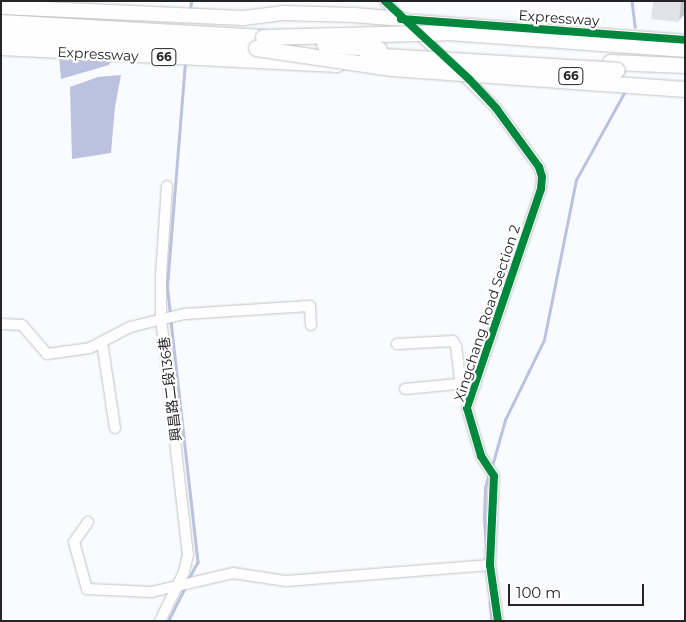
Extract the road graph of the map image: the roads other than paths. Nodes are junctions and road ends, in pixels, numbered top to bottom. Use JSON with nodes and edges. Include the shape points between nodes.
{"nodes":[{"id":1,"x":385,"y":1,"type":"edge"},
{"id":2,"x":1,"y":6,"type":"edge"},
{"id":3,"x":401,"y":18,"type":"junction"},
{"id":4,"x":1,"y":22,"type":"edge"},
{"id":5,"x":1,"y":36,"type":"edge"},
{"id":6,"x":685,"y":40,"type":"edge"},
{"id":7,"x":259,"y":42,"type":"junction"},
{"id":8,"x":1,"y":48,"type":"edge"},
{"id":9,"x":685,"y":49,"type":"edge"},
{"id":10,"x":685,"y":56,"type":"edge"},
{"id":11,"x":685,"y":65,"type":"edge"},
{"id":12,"x":345,"y":66,"type":"junction"},
{"id":13,"x":614,"y":66,"type":"junction"},
{"id":14,"x":457,"y":69,"type":"junction"},
{"id":15,"x":685,"y":74,"type":"edge"},
{"id":16,"x":468,"y":79,"type":"junction"},
{"id":17,"x":685,"y":83,"type":"edge"},
{"id":18,"x":685,"y":89,"type":"edge"},
{"id":19,"x":685,"y":94,"type":"edge"},
{"id":20,"x":167,"y":186,"type":"dead end"},
{"id":21,"x":161,"y":319,"type":"junction"},
{"id":22,"x":1,"y":324,"type":"edge"},
{"id":23,"x":311,"y":325,"type":"dead end"},
{"id":24,"x":102,"y":342,"type":"junction"},
{"id":25,"x":397,"y":344,"type":"dead end"},
{"id":26,"x":460,"y":380,"type":"junction"},
{"id":27,"x":475,"y":385,"type":"junction"},
{"id":28,"x":405,"y":389,"type":"dead end"},
{"id":29,"x":116,"y":428,"type":"dead end"},
{"id":30,"x":88,"y":522,"type":"dead end"},
{"id":31,"x":490,"y":565,"type":"junction"},
{"id":32,"x":176,"y":588,"type":"junction"},
{"id":33,"x":160,"y":621,"type":"edge"},
{"id":34,"x":498,"y":621,"type":"edge"}],
"edges":[{"from":1,"to":3,"type":"street","name":"Xingchang Road Section 2"},
{"from":2,"to":3,"type":"main road","name":"Expressway","number":"66","via":[[243,18],[281,13]]},
{"from":3,"to":6,"type":"street","name":"Expressway"},
{"from":3,"to":10,"type":"main road","name":"Expressway","number":"66","via":[[444,34],[492,41]]},
{"from":3,"to":14,"type":"street","name":"Xingchang Road Section 2"},
{"from":4,"to":7,"type":"highway","number":"66"},
{"from":5,"to":7,"type":"highway","number":"66"},
{"from":7,"to":9,"type":"highway","number":"66","bridge":true,"via":[[448,32]]},
{"from":7,"to":13,"type":"highway","bridge":true},
{"from":7,"to":18,"type":"highway","number":"66","bridge":true,"via":[[392,68]]},
{"from":8,"to":12,"type":"main road","name":"Expressway","number":"66"},
{"from":11,"to":13,"type":"highway"},
{"from":12,"to":14,"type":"main road","name":"Expressway","number":"66"},
{"from":12,"to":16,"type":"street","name":"Expressway","number":"66"},
{"from":13,"to":15,"type":"highway"},
{"from":14,"to":16,"type":"street","name":"Xingchang Road Section 2"},
{"from":14,"to":17,"type":"main road","name":"Expressway","number":"66"},
{"from":16,"to":19,"type":"street","name":"Expressway"},
{"from":16,"to":27,"type":"street","name":"Xingchang Road Section 2","via":[[496,108],[542,177],[541,189]]},
{"from":20,"to":21,"type":"street","name":"興昌路二段136巷"},
{"from":21,"to":23,"type":"street","via":[[184,314],[310,306]]},
{"from":21,"to":24,"type":"street","via":[[130,327]]},
{"from":21,"to":32,"type":"street","name":"興昌路二段136巷","via":[[188,540],[184,572]]},
{"from":22,"to":24,"type":"street","via":[[22,325],[46,354],[90,348]]},
{"from":24,"to":29,"type":"street"},
{"from":25,"to":26,"type":"street","via":[[453,341]]},
{"from":26,"to":27,"type":"street"},
{"from":26,"to":28,"type":"street","via":[[457,384]]},
{"from":27,"to":31,"type":"street","name":"Xingchang Road Section 2","via":[[467,408],[481,456],[490,470]]},
{"from":30,"to":32,"type":"street","via":[[74,542],[87,589],[151,592]]},
{"from":31,"to":32,"type":"street","via":[[286,581],[233,572]]},
{"from":31,"to":34,"type":"street","name":"Xingchang Road Section 2"},
{"from":32,"to":33,"type":"street","name":"興昌路二段136巷"}]}
